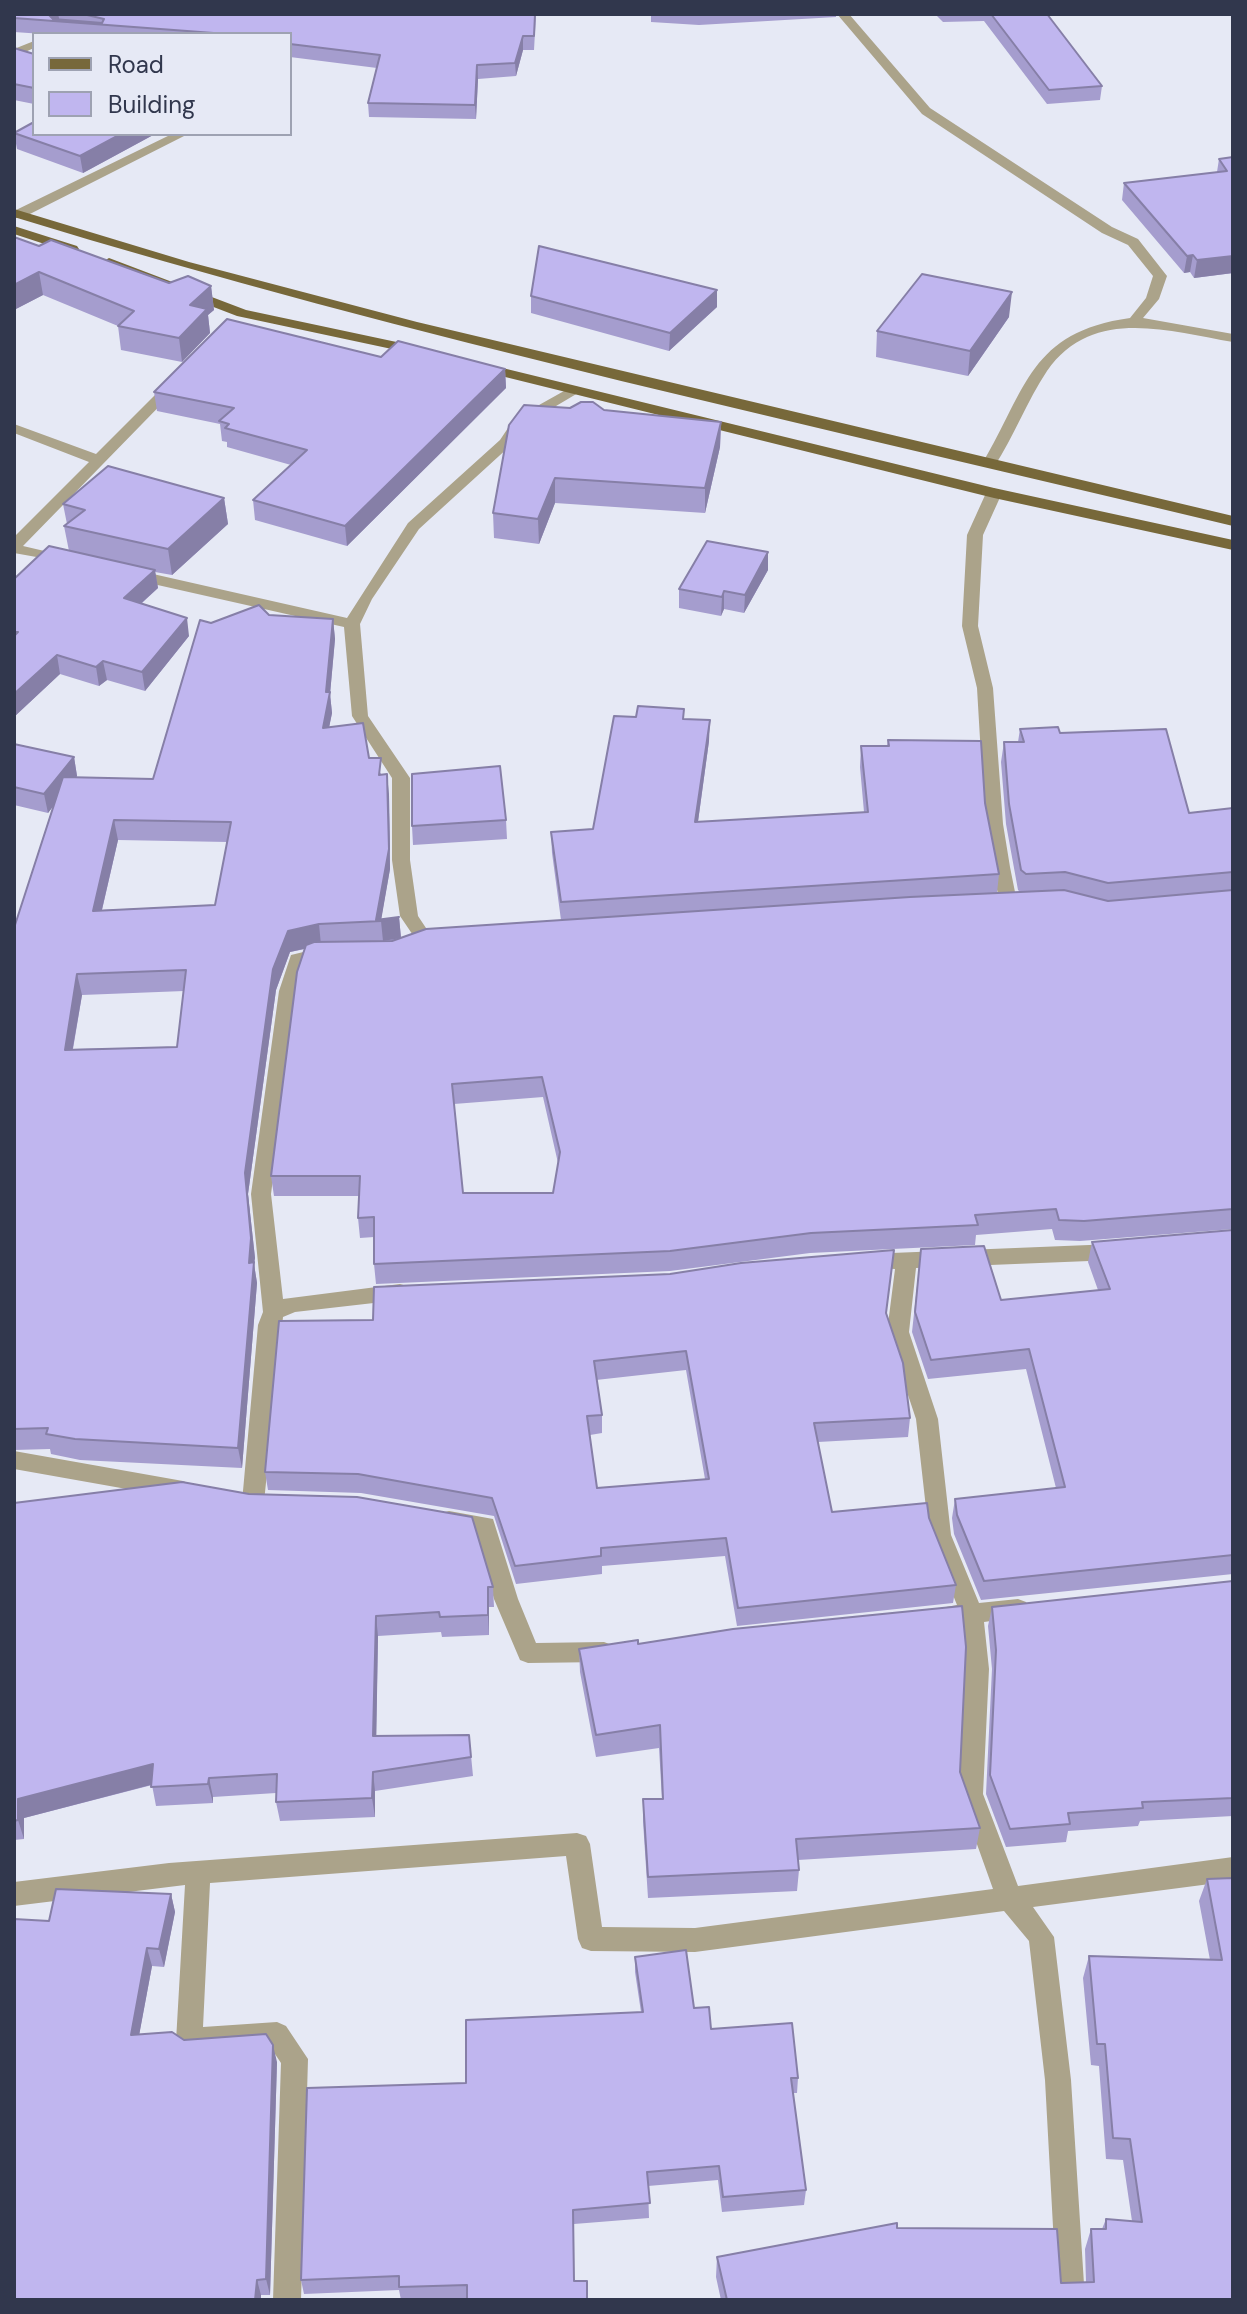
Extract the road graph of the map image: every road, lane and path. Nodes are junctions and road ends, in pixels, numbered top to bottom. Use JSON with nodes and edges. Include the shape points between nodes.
{"nodes":[{"id":1,"x":843,"y":14,"type":"edge"},
{"id":2,"x":32,"y":39,"type":"edge"},
{"id":3,"x":14,"y":53,"type":"edge"},
{"id":4,"x":178,"y":136,"type":"edge"},
{"id":5,"x":15,"y":219,"type":"edge"},
{"id":6,"x":242,"y":313,"type":"junction"},
{"id":7,"x":1134,"y":321,"type":"junction"},
{"id":8,"x":226,"y":329,"type":"edge"},
{"id":9,"x":1233,"y":338,"type":"edge"},
{"id":10,"x":436,"y":355,"type":"edge"},
{"id":11,"x":467,"y":363,"type":"edge"},
{"id":12,"x":188,"y":369,"type":"edge"},
{"id":13,"x":573,"y":390,"type":"junction"},
{"id":14,"x":14,"y":428,"type":"edge"},
{"id":15,"x":98,"y":460,"type":"junction"},
{"id":16,"x":989,"y":464,"type":"junction"},
{"id":17,"x":994,"y":493,"type":"junction"},
{"id":18,"x":1233,"y":521,"type":"edge"},
{"id":19,"x":1233,"y":545,"type":"edge"},
{"id":20,"x":14,"y":547,"type":"edge"},
{"id":21,"x":75,"y":562,"type":"edge"},
{"id":22,"x":122,"y":572,"type":"edge"},
{"id":23,"x":352,"y":624,"type":"junction"},
{"id":24,"x":992,"y":906,"type":"edge"},
{"id":25,"x":403,"y":949,"type":"edge"},
{"id":26,"x":346,"y":952,"type":"edge"},
{"id":27,"x":1128,"y":1251,"type":"edge"},
{"id":28,"x":906,"y":1260,"type":"junction"},
{"id":29,"x":848,"y":1263,"type":"edge"},
{"id":30,"x":422,"y":1292,"type":"edge"},
{"id":31,"x":274,"y":1312,"type":"junction"},
{"id":32,"x":14,"y":1460,"type":"edge"},
{"id":33,"x":208,"y":1494,"type":"edge"},
{"id":34,"x":284,"y":1503,"type":"edge"},
{"id":35,"x":423,"y":1516,"type":"edge"},
{"id":36,"x":1049,"y":1606,"type":"edge"},
{"id":37,"x":972,"y":1614,"type":"junction"},
{"id":38,"x":909,"y":1620,"type":"edge"},
{"id":39,"x":626,"y":1650,"type":"edge"},
{"id":40,"x":1233,"y":1869,"type":"edge"},
{"id":41,"x":198,"y":1874,"type":"junction"},
{"id":42,"x":14,"y":1894,"type":"edge"},
{"id":43,"x":1009,"y":1897,"type":"junction"},
{"id":44,"x":287,"y":2300,"type":"edge"},
{"id":45,"x":1071,"y":2300,"type":"edge"}],
"edges":[{"from":1,"to":7,"type":"street","via":[[926,111],[1133,242],[1160,276],[1152,299]]},
{"from":2,"to":3,"type":"street"},
{"from":4,"to":5,"type":"street"},
{"from":5,"to":6,"type":"main road"},
{"from":5,"to":16,"type":"main road","via":[[414,325]]},
{"from":6,"to":8,"type":"street"},
{"from":6,"to":10,"type":"main road"},
{"from":7,"to":9,"type":"street"},
{"from":7,"to":16,"type":"street","via":[[1091,326],[1060,343]]},
{"from":11,"to":13,"type":"main road"},
{"from":12,"to":15,"type":"street"},
{"from":13,"to":17,"type":"main road"},
{"from":13,"to":23,"type":"street","via":[[519,422],[505,443],[413,526]]},
{"from":14,"to":15,"type":"street"},
{"from":15,"to":20,"type":"street"},
{"from":16,"to":18,"type":"main road"},
{"from":17,"to":19,"type":"main road"},
{"from":17,"to":24,"type":"street","via":[[975,535],[970,626],[985,688],[1001,867],[1007,894],[1027,904]]},
{"from":20,"to":21,"type":"street"},
{"from":22,"to":23,"type":"street"},
{"from":23,"to":25,"type":"street","via":[[360,716],[401,778],[401,860],[409,916],[433,939]]},
{"from":26,"to":31,"type":"street","via":[[298,959],[288,991],[261,1194]]},
{"from":27,"to":28,"type":"street"},
{"from":28,"to":29,"type":"street"},
{"from":28,"to":37,"type":"street","via":[[898,1332],[927,1419],[940,1535]]},
{"from":30,"to":31,"type":"street","via":[[292,1304]]},
{"from":31,"to":34,"type":"street","via":[[245,1500]]},
{"from":32,"to":33,"type":"street"},
{"from":35,"to":39,"type":"street","via":[[485,1526],[528,1653]]},
{"from":36,"to":37,"type":"street"},
{"from":37,"to":38,"type":"street"},
{"from":37,"to":43,"type":"street","via":[[977,1669],[971,1794]]},
{"from":40,"to":43,"type":"street"},
{"from":41,"to":42,"type":"street"},
{"from":41,"to":43,"type":"street","via":[[577,1844],[591,1939],[695,1940]]},
{"from":41,"to":44,"type":"street","via":[[189,2041],[277,2035],[295,2059]]},
{"from":43,"to":45,"type":"street","via":[[1041,1937],[1058,2080]]}]}
